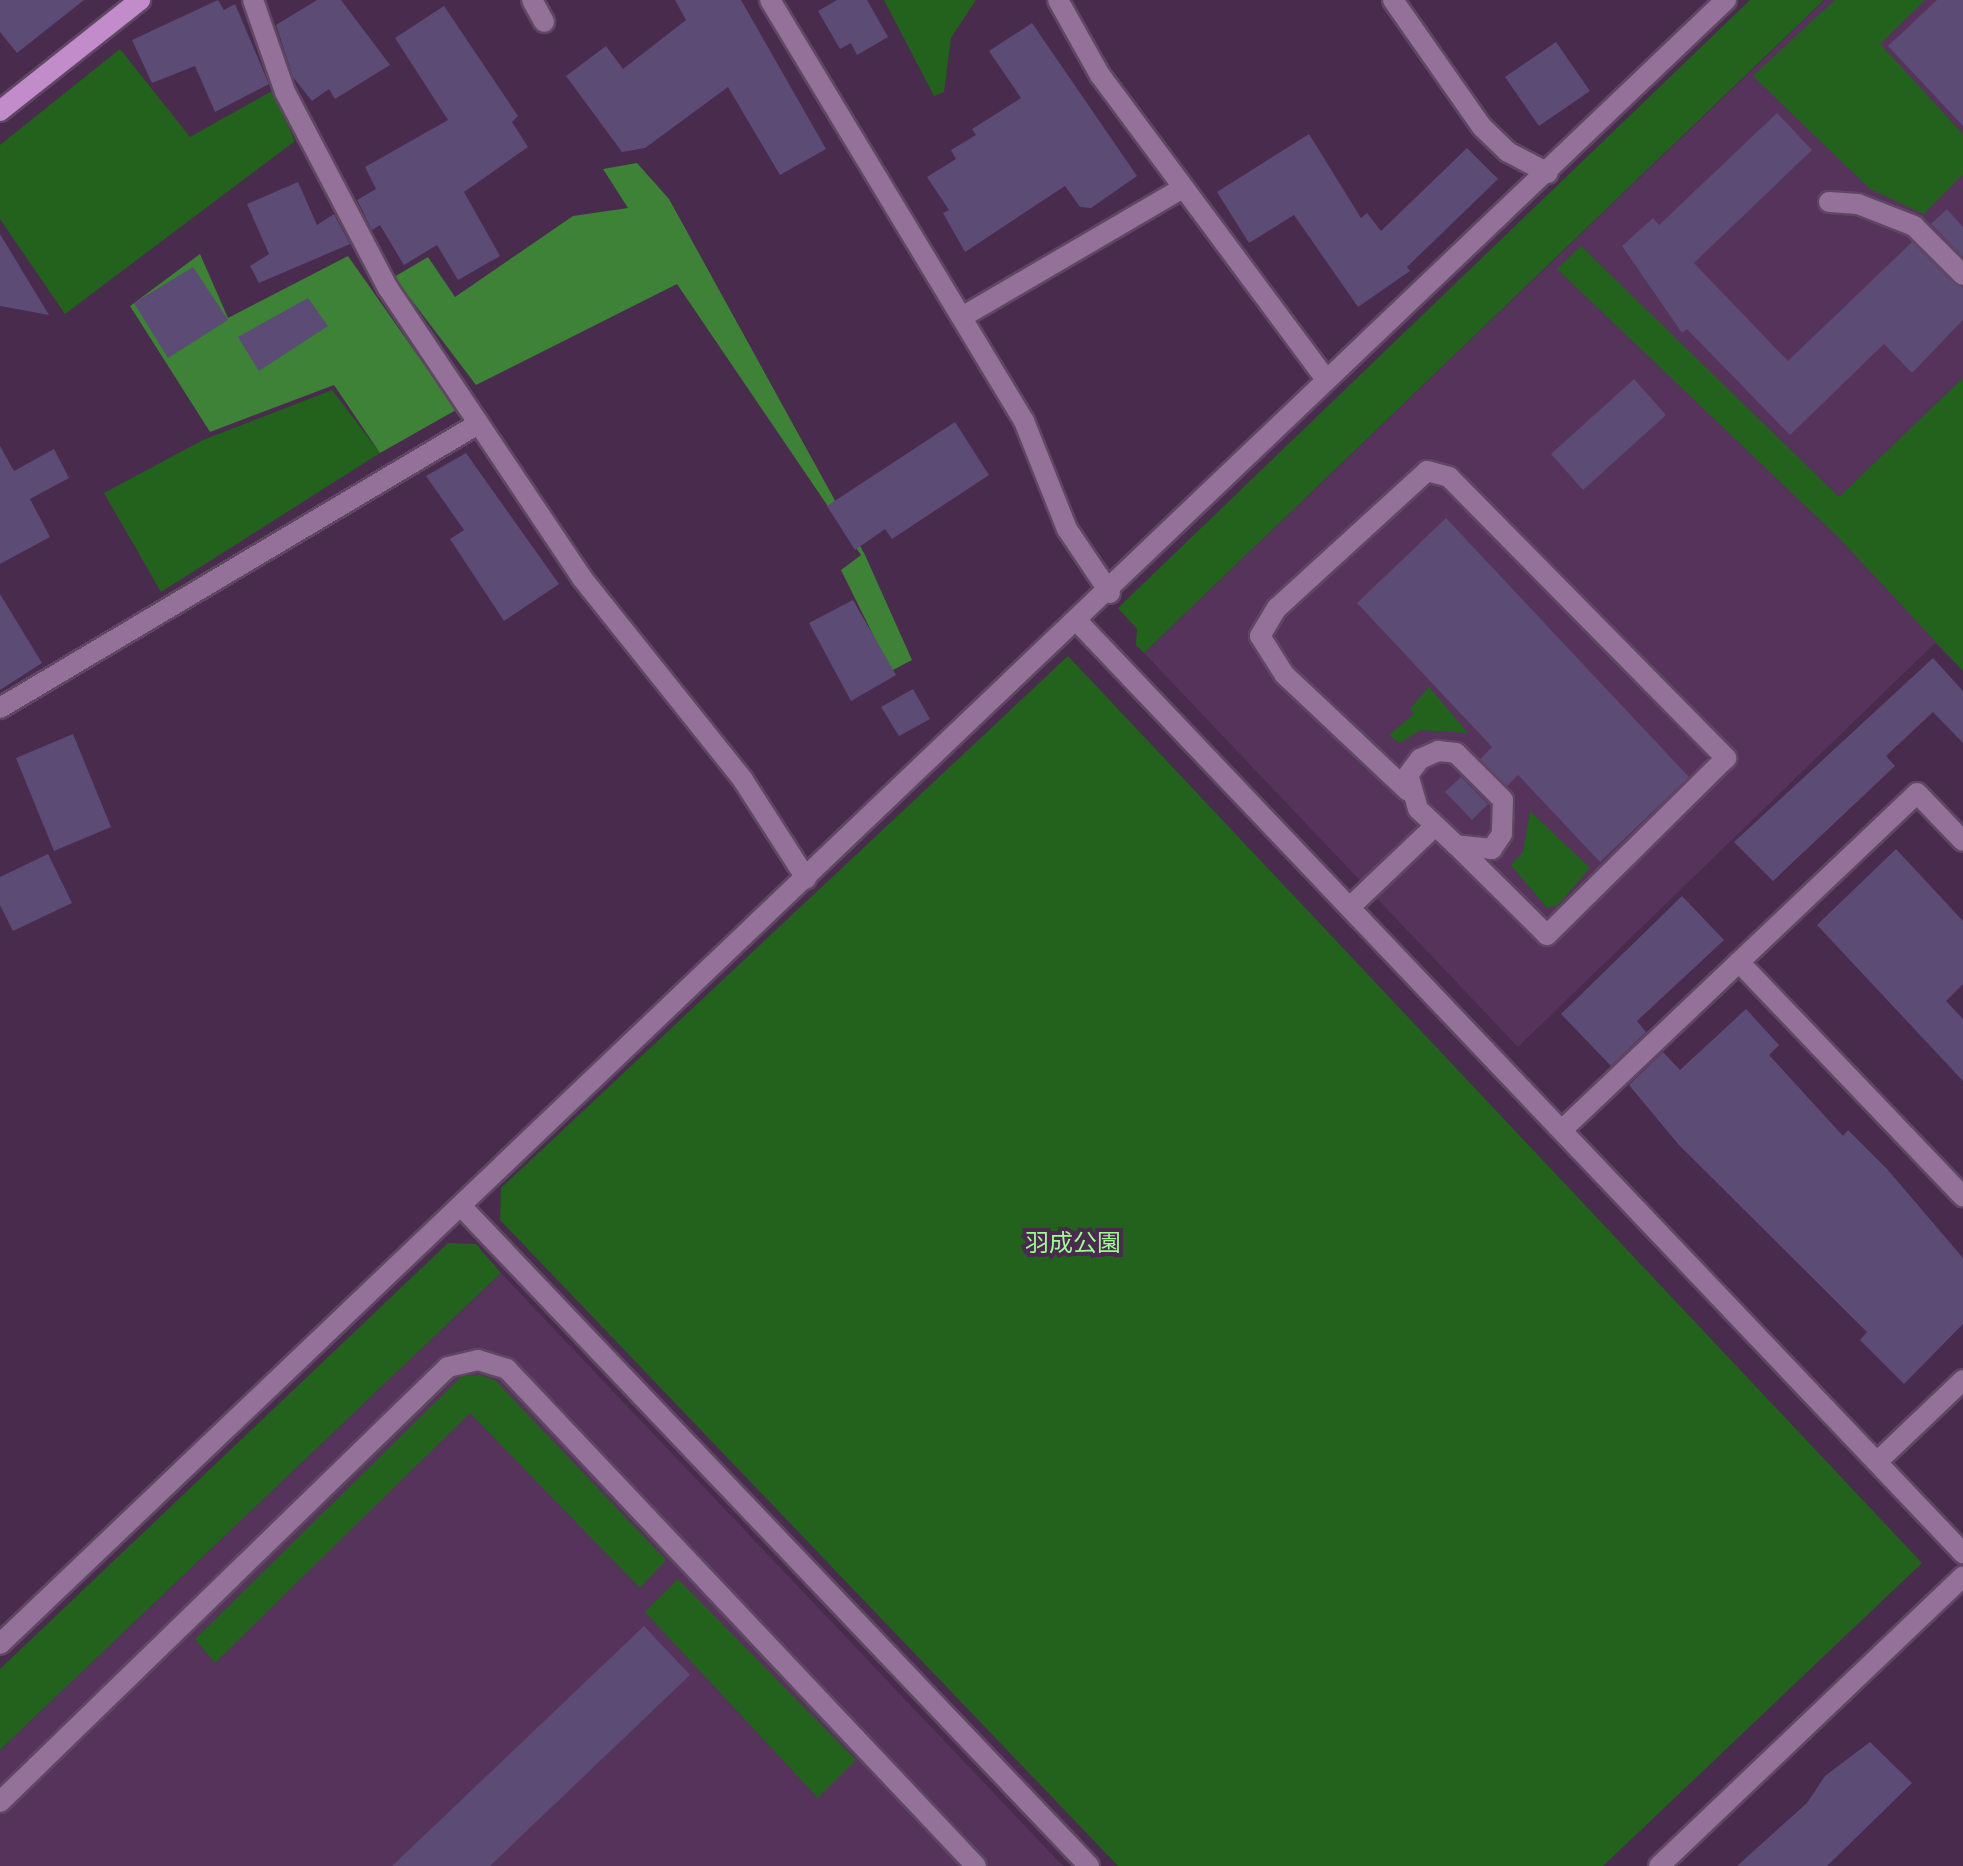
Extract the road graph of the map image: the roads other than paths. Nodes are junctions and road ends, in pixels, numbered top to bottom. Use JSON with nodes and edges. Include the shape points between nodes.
{"nodes":[{"id":1,"x":140,"y":0,"type":"edge"},
{"id":2,"x":253,"y":0,"type":"edge"},
{"id":3,"x":532,"y":0,"type":"edge"},
{"id":4,"x":770,"y":0,"type":"edge"},
{"id":5,"x":1058,"y":0,"type":"edge"},
{"id":6,"x":1393,"y":0,"type":"edge"},
{"id":7,"x":1726,"y":0,"type":"edge"},
{"id":8,"x":544,"y":22,"type":"dead end"},
{"id":9,"x":0,"y":111,"type":"edge"},
{"id":10,"x":1548,"y":173,"type":"junction"},
{"id":11,"x":1181,"y":189,"type":"junction"},
{"id":12,"x":1829,"y":202,"type":"dead end"},
{"id":13,"x":1963,"y":275,"type":"edge"},
{"id":14,"x":962,"y":317,"type":"junction"},
{"id":15,"x":1326,"y":379,"type":"junction"},
{"id":16,"x":478,"y":424,"type":"junction"},
{"id":17,"x":1110,"y":593,"type":"junction"},
{"id":18,"x":1078,"y":622,"type":"junction"},
{"id":19,"x":0,"y":708,"type":"edge"},
{"id":20,"x":1408,"y":791,"type":"junction"},
{"id":21,"x":1435,"y":826,"type":"junction"},
{"id":22,"x":1963,"y":841,"type":"edge"},
{"id":23,"x":1456,"y":845,"type":"junction"},
{"id":24,"x":806,"y":878,"type":"junction"},
{"id":25,"x":1350,"y":907,"type":"junction"},
{"id":26,"x":1739,"y":962,"type":"junction"},
{"id":27,"x":1562,"y":1130,"type":"junction"},
{"id":28,"x":1963,"y":1196,"type":"edge"},
{"id":29,"x":461,"y":1206,"type":"junction"},
{"id":30,"x":1963,"y":1380,"type":"edge"},
{"id":31,"x":1877,"y":1462,"type":"junction"},
{"id":32,"x":1963,"y":1553,"type":"edge"},
{"id":33,"x":1963,"y":1576,"type":"edge"},
{"id":34,"x":0,"y":1644,"type":"edge"},
{"id":35,"x":0,"y":1802,"type":"edge"},
{"id":36,"x":976,"y":1866,"type":"edge"},
{"id":37,"x":1089,"y":1866,"type":"edge"},
{"id":38,"x":1659,"y":1866,"type":"edge"}],
"edges":[{"from":1,"to":9,"type":"main road"},
{"from":2,"to":16,"type":"street","via":[[285,92],[334,188],[388,288]]},
{"from":3,"to":8,"type":"street"},
{"from":4,"to":14,"type":"street"},
{"from":5,"to":11,"type":"street","via":[[1100,75]]},
{"from":6,"to":10,"type":"street","via":[[1482,127],[1508,152]]},
{"from":7,"to":10,"type":"street"},
{"from":10,"to":15,"type":"street"},
{"from":11,"to":14,"type":"street"},
{"from":11,"to":15,"type":"street"},
{"from":12,"to":13,"type":"street","via":[[1858,204],[1914,226]]},
{"from":14,"to":17,"type":"street","via":[[1024,421],[1067,529]]},
{"from":15,"to":17,"type":"street"},
{"from":16,"to":19,"type":"street"},
{"from":16,"to":24,"type":"street","via":[[582,578],[743,780]]},
{"from":17,"to":18,"type":"street"},
{"from":18,"to":24,"type":"street"},
{"from":18,"to":25,"type":"street"},
{"from":20,"to":21,"type":"street"},
{"from":20,"to":23,"type":"street","via":[[1408,775],[1420,759],[1438,751],[1456,753],[1503,800],[1502,834],[1492,849]]},
{"from":20,"to":23,"type":"street","via":[[1284,674],[1260,636],[1277,608],[1427,471],[1449,477],[1726,758],[1547,935]]},
{"from":21,"to":23,"type":"street"},
{"from":21,"to":25,"type":"street"},
{"from":22,"to":26,"type":"street","via":[[1917,793]]},
{"from":24,"to":29,"type":"street"},
{"from":25,"to":27,"type":"street"},
{"from":26,"to":27,"type":"street"},
{"from":26,"to":28,"type":"street"},
{"from":27,"to":31,"type":"street"},
{"from":29,"to":34,"type":"street"},
{"from":29,"to":37,"type":"street"},
{"from":30,"to":31,"type":"street"},
{"from":31,"to":32,"type":"street"},
{"from":33,"to":38,"type":"street"},
{"from":35,"to":36,"type":"street","via":[[448,1367],[478,1360],[507,1369]]}]}
